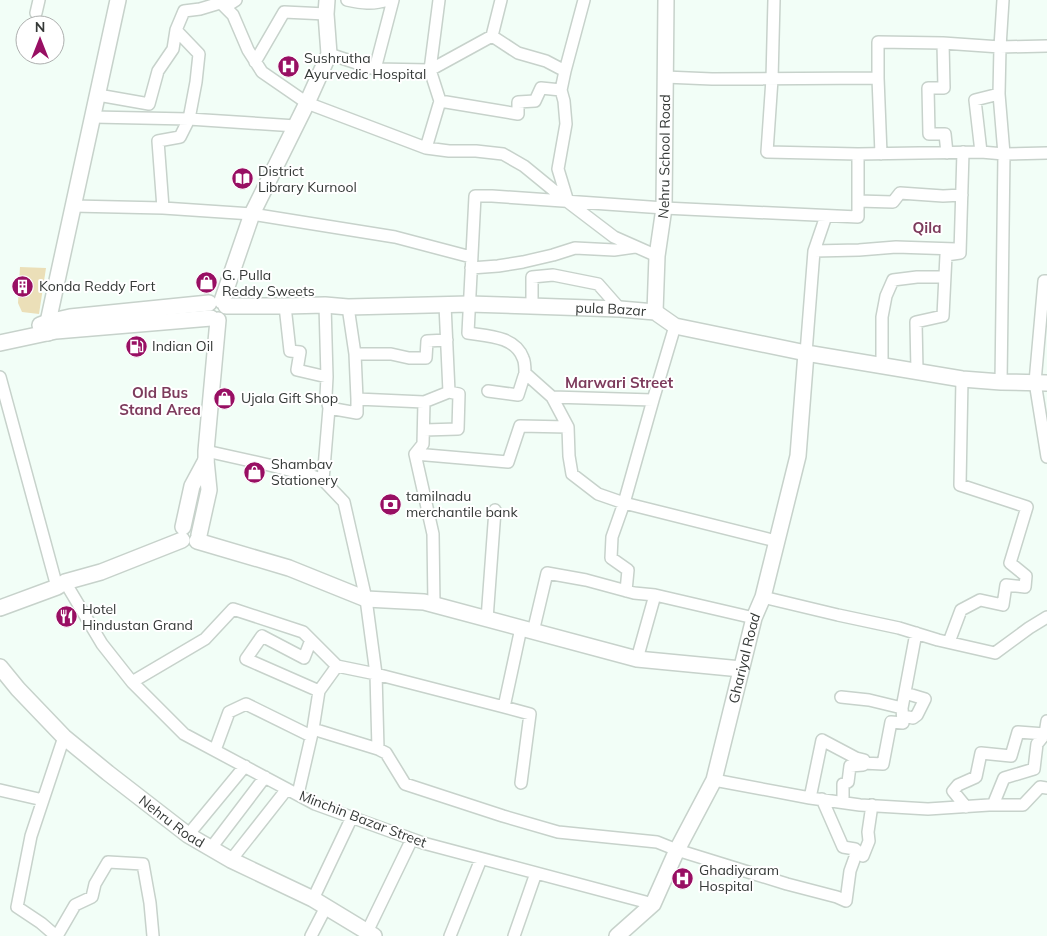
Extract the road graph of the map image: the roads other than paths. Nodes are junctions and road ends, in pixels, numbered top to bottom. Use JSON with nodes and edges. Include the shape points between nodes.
{"nodes":[{"id":1,"x":39,"y":0,"type":"edge"},
{"id":2,"x":118,"y":0,"type":"edge"},
{"id":3,"x":236,"y":0,"type":"edge"},
{"id":4,"x":347,"y":0,"type":"edge"},
{"id":5,"x":387,"y":0,"type":"edge"},
{"id":6,"x":394,"y":0,"type":"edge"},
{"id":7,"x":439,"y":0,"type":"edge"},
{"id":8,"x":501,"y":0,"type":"edge"},
{"id":9,"x":584,"y":0,"type":"edge"},
{"id":10,"x":666,"y":0,"type":"edge"},
{"id":11,"x":774,"y":0,"type":"edge"},
{"id":12,"x":1003,"y":0,"type":"edge"},
{"id":13,"x":221,"y":3,"type":"edge"},
{"id":14,"x":326,"y":7,"type":"edge"},
{"id":15,"x":36,"y":13,"type":"dead end"},
{"id":16,"x":176,"y":30,"type":"junction"},
{"id":17,"x":492,"y":36,"type":"junction"},
{"id":18,"x":943,"y":43,"type":"junction"},
{"id":19,"x":1047,"y":46,"type":"edge"},
{"id":20,"x":1000,"y":47,"type":"junction"},
{"id":21,"x":329,"y":54,"type":"junction"},
{"id":22,"x":255,"y":62,"type":"junction"},
{"id":23,"x":375,"y":69,"type":"junction"},
{"id":24,"x":430,"y":70,"type":"junction"},
{"id":25,"x":565,"y":71,"type":"junction"},
{"id":26,"x":665,"y":77,"type":"junction"},
{"id":27,"x":772,"y":78,"type":"junction"},
{"id":28,"x":878,"y":78,"type":"junction"},
{"id":29,"x":561,"y":90,"type":"junction"},
{"id":30,"x":1000,"y":94,"type":"junction"},
{"id":31,"x":98,"y":95,"type":"junction"},
{"id":32,"x":440,"y":101,"type":"junction"},
{"id":33,"x":308,"y":103,"type":"junction"},
{"id":34,"x":93,"y":117,"type":"junction"},
{"id":35,"x":190,"y":119,"type":"junction"},
{"id":36,"x":296,"y":126,"type":"junction"},
{"id":37,"x":426,"y":148,"type":"junction"},
{"id":38,"x":963,"y":152,"type":"junction"},
{"id":39,"x":980,"y":152,"type":"junction"},
{"id":40,"x":947,"y":153,"type":"junction"},
{"id":41,"x":1047,"y":153,"type":"edge"},
{"id":42,"x":858,"y":154,"type":"junction"},
{"id":43,"x":881,"y":154,"type":"junction"},
{"id":44,"x":1004,"y":154,"type":"junction"},
{"id":45,"x":962,"y":195,"type":"junction"},
{"id":46,"x":858,"y":201,"type":"junction"},
{"id":47,"x":568,"y":202,"type":"junction"},
{"id":48,"x":73,"y":206,"type":"junction"},
{"id":49,"x":163,"y":208,"type":"junction"},
{"id":50,"x":664,"y":208,"type":"junction"},
{"id":51,"x":252,"y":214,"type":"junction"},
{"id":52,"x":826,"y":216,"type":"junction"},
{"id":53,"x":636,"y":247,"type":"junction"},
{"id":54,"x":960,"y":249,"type":"junction"},
{"id":55,"x":814,"y":251,"type":"junction"},
{"id":56,"x":657,"y":256,"type":"junction"},
{"id":57,"x":471,"y":263,"type":"junction"},
{"id":58,"x":945,"y":277,"type":"junction"},
{"id":59,"x":1047,"y":281,"type":"edge"},
{"id":60,"x":468,"y":304,"type":"junction"},
{"id":61,"x":325,"y":305,"type":"junction"},
{"id":62,"x":445,"y":305,"type":"junction"},
{"id":63,"x":285,"y":306,"type":"junction"},
{"id":64,"x":532,"y":306,"type":"junction"},
{"id":65,"x":348,"y":307,"type":"junction"},
{"id":66,"x":217,"y":309,"type":"junction"},
{"id":67,"x":620,"y":309,"type":"junction"},
{"id":68,"x":655,"y":312,"type":"junction"},
{"id":69,"x":675,"y":326,"type":"junction"},
{"id":70,"x":48,"y":327,"type":"junction"},
{"id":71,"x":0,"y":336,"type":"edge"},
{"id":72,"x":447,"y":340,"type":"junction"},
{"id":73,"x":0,"y":343,"type":"edge"},
{"id":74,"x":806,"y":353,"type":"junction"},
{"id":75,"x":354,"y":354,"type":"junction"},
{"id":76,"x":882,"y":365,"type":"junction"},
{"id":77,"x":917,"y":371,"type":"junction"},
{"id":78,"x":525,"y":373,"type":"junction"},
{"id":79,"x":0,"y":376,"type":"edge"},
{"id":80,"x":327,"y":377,"type":"junction"},
{"id":81,"x":962,"y":379,"type":"junction"},
{"id":82,"x":1000,"y":382,"type":"junction"},
{"id":83,"x":1041,"y":383,"type":"edge"},
{"id":84,"x":488,"y":391,"type":"dead end"},
{"id":85,"x":449,"y":392,"type":"junction"},
{"id":86,"x":552,"y":397,"type":"junction"},
{"id":87,"x":357,"y":399,"type":"junction"},
{"id":88,"x":653,"y":400,"type":"junction"},
{"id":89,"x":424,"y":402,"type":"junction"},
{"id":90,"x":329,"y":408,"type":"junction"},
{"id":91,"x":568,"y":427,"type":"junction"},
{"id":92,"x":424,"y":430,"type":"junction"},
{"id":93,"x":415,"y":454,"type":"junction"},
{"id":94,"x":206,"y":455,"type":"junction"},
{"id":95,"x":1047,"y":458,"type":"edge"},
{"id":96,"x":324,"y":480,"type":"junction"},
{"id":97,"x":624,"y":503,"type":"junction"},
{"id":98,"x":495,"y":510,"type":"dead end"},
{"id":99,"x":190,"y":536,"type":"junction"},
{"id":100,"x":776,"y":541,"type":"junction"},
{"id":101,"x":61,"y":584,"type":"junction"},
{"id":102,"x":626,"y":591,"type":"junction"},
{"id":103,"x":655,"y":595,"type":"junction"},
{"id":104,"x":763,"y":597,"type":"junction"},
{"id":105,"x":366,"y":598,"type":"junction"},
{"id":106,"x":434,"y":605,"type":"junction"},
{"id":107,"x":0,"y":608,"type":"edge"},
{"id":108,"x":1047,"y":617,"type":"edge"},
{"id":109,"x":754,"y":618,"type":"junction"},
{"id":110,"x":487,"y":619,"type":"junction"},
{"id":111,"x":527,"y":630,"type":"junction"},
{"id":112,"x":916,"y":633,"type":"junction"},
{"id":113,"x":311,"y":640,"type":"junction"},
{"id":114,"x":949,"y":642,"type":"junction"},
{"id":115,"x":637,"y":659,"type":"junction"},
{"id":116,"x":337,"y":666,"type":"junction"},
{"id":117,"x":0,"y":667,"type":"edge"},
{"id":118,"x":741,"y":669,"type":"junction"},
{"id":119,"x":376,"y":674,"type":"junction"},
{"id":120,"x":132,"y":682,"type":"junction"},
{"id":121,"x":318,"y":692,"type":"junction"},
{"id":122,"x":905,"y":693,"type":"junction"},
{"id":123,"x":841,"y":697,"type":"dead end"},
{"id":124,"x":504,"y":707,"type":"junction"},
{"id":125,"x":903,"y":712,"type":"junction"},
{"id":126,"x":1047,"y":721,"type":"edge"},
{"id":127,"x":312,"y":732,"type":"junction"},
{"id":128,"x":1045,"y":734,"type":"junction"},
{"id":129,"x":64,"y":737,"type":"junction"},
{"id":130,"x":378,"y":749,"type":"junction"},
{"id":131,"x":215,"y":750,"type":"junction"},
{"id":132,"x":863,"y":763,"type":"junction"},
{"id":133,"x":245,"y":766,"type":"junction"},
{"id":134,"x":265,"y":777,"type":"junction"},
{"id":135,"x":714,"y":780,"type":"junction"},
{"id":136,"x":521,"y":783,"type":"dead end"},
{"id":137,"x":1047,"y":788,"type":"edge"},
{"id":138,"x":0,"y":790,"type":"edge"},
{"id":139,"x":293,"y":792,"type":"junction"},
{"id":140,"x":816,"y":798,"type":"junction"},
{"id":141,"x":43,"y":800,"type":"junction"},
{"id":142,"x":843,"y":802,"type":"junction"},
{"id":143,"x":993,"y":805,"type":"junction"},
{"id":144,"x":872,"y":806,"type":"junction"},
{"id":145,"x":966,"y":807,"type":"junction"},
{"id":146,"x":352,"y":817,"type":"junction"},
{"id":147,"x":188,"y":835,"type":"junction"},
{"id":148,"x":412,"y":839,"type":"junction"},
{"id":149,"x":211,"y":848,"type":"junction"},
{"id":150,"x":855,"y":849,"type":"junction"},
{"id":151,"x":677,"y":850,"type":"junction"},
{"id":152,"x":481,"y":858,"type":"junction"},
{"id":153,"x":231,"y":860,"type":"junction"},
{"id":154,"x":536,"y":873,"type":"junction"},
{"id":155,"x":320,"y":903,"type":"junction"},
{"id":156,"x":653,"y":904,"type":"junction"},
{"id":157,"x":370,"y":934,"type":"edge"},
{"id":158,"x":56,"y":936,"type":"edge"},
{"id":159,"x":153,"y":936,"type":"edge"},
{"id":160,"x":311,"y":936,"type":"edge"},
{"id":161,"x":450,"y":936,"type":"edge"},
{"id":162,"x":514,"y":936,"type":"edge"},
{"id":163,"x":617,"y":936,"type":"edge"}],
"edges":[{"from":1,"to":15,"type":"street"},
{"from":2,"to":31,"type":"street"},
{"from":3,"to":13,"type":"street"},
{"from":4,"to":5,"type":"street","via":[[364,4]]},
{"from":6,"to":23,"type":"street"},
{"from":7,"to":24,"type":"street"},
{"from":8,"to":17,"type":"street"},
{"from":9,"to":25,"type":"street"},
{"from":10,"to":26,"type":"street","name":"Nehru School Road"},
{"from":11,"to":27,"type":"street"},
{"from":12,"to":20,"type":"street"},
{"from":13,"to":16,"type":"street","via":[[184,11]]},
{"from":13,"to":22,"type":"street","via":[[233,15]]},
{"from":14,"to":21,"type":"street"},
{"from":14,"to":22,"type":"street","via":[[284,12]]},
{"from":16,"to":31,"type":"street","via":[[173,49],[158,70],[149,104]]},
{"from":16,"to":35,"type":"street","via":[[199,54]]},
{"from":17,"to":24,"type":"street"},
{"from":17,"to":25,"type":"street","via":[[518,53],[546,61]]},
{"from":18,"to":20,"type":"street"},
{"from":18,"to":28,"type":"street","via":[[878,42]]},
{"from":18,"to":40,"type":"street","via":[[944,88],[928,88],[929,134],[945,134]]},
{"from":19,"to":20,"type":"street"},
{"from":20,"to":30,"type":"street"},
{"from":21,"to":23,"type":"street"},
{"from":21,"to":33,"type":"street"},
{"from":22,"to":33,"type":"street","via":[[262,72]]},
{"from":23,"to":24,"type":"street"},
{"from":24,"to":32,"type":"street"},
{"from":25,"to":29,"type":"street"},
{"from":26,"to":27,"type":"street"},
{"from":26,"to":50,"type":"street","name":"Nehru School Road"},
{"from":27,"to":28,"type":"street"},
{"from":27,"to":42,"type":"street","via":[[767,152]]},
{"from":28,"to":43,"type":"street"},
{"from":29,"to":32,"type":"street","via":[[541,88],[535,101],[518,102],[518,114]]},
{"from":29,"to":47,"type":"street","via":[[566,124],[558,169]]},
{"from":30,"to":39,"type":"street","via":[[975,100]]},
{"from":30,"to":44,"type":"street"},
{"from":31,"to":34,"type":"street"},
{"from":32,"to":37,"type":"street"},
{"from":33,"to":36,"type":"street"},
{"from":33,"to":37,"type":"street"},
{"from":34,"to":35,"type":"street"},
{"from":34,"to":48,"type":"street"},
{"from":35,"to":36,"type":"street"},
{"from":35,"to":49,"type":"street","via":[[180,137],[158,141]]},
{"from":36,"to":51,"type":"street"},
{"from":37,"to":47,"type":"street","via":[[503,154],[524,166]]},
{"from":38,"to":39,"type":"street"},
{"from":38,"to":40,"type":"street"},
{"from":38,"to":45,"type":"street"},
{"from":39,"to":44,"type":"street"},
{"from":40,"to":43,"type":"street"},
{"from":41,"to":44,"type":"street"},
{"from":42,"to":43,"type":"street"},
{"from":42,"to":46,"type":"street"},
{"from":44,"to":82,"type":"street"},
{"from":45,"to":46,"type":"street","via":[[900,193],[893,202]]},
{"from":45,"to":54,"type":"street"},
{"from":46,"to":52,"type":"street","via":[[858,217]]},
{"from":47,"to":50,"type":"street"},
{"from":47,"to":53,"type":"street","via":[[614,237]]},
{"from":47,"to":57,"type":"street","via":[[475,196]]},
{"from":48,"to":49,"type":"street"},
{"from":48,"to":70,"type":"street"},
{"from":49,"to":51,"type":"street"},
{"from":50,"to":52,"type":"street"},
{"from":50,"to":56,"type":"street","name":"Nehru School Road"},
{"from":51,"to":57,"type":"street","via":[[395,237]]},
{"from":51,"to":66,"type":"street"},
{"from":52,"to":55,"type":"street"},
{"from":53,"to":56,"type":"street"},
{"from":53,"to":57,"type":"street","via":[[614,250],[575,248],[498,266]]},
{"from":54,"to":55,"type":"street","via":[[896,247]]},
{"from":54,"to":58,"type":"street","via":[[960,253],[946,255]]},
{"from":55,"to":74,"type":"street"},
{"from":56,"to":68,"type":"street","name":"Nehru School Road"},
{"from":57,"to":60,"type":"street"},
{"from":58,"to":76,"type":"street","via":[[893,280],[882,317]]},
{"from":58,"to":77,"type":"street","via":[[944,316],[916,322]]},
{"from":59,"to":83,"type":"street","via":[[1044,281]]},
{"from":60,"to":62,"type":"street","name":"pula Bazar"},
{"from":60,"to":64,"type":"street","name":"pula Bazar"},
{"from":60,"to":78,"type":"street","via":[[468,334],[496,337],[515,345],[523,358]]},
{"from":61,"to":63,"type":"street","name":"pula Bazar"},
{"from":61,"to":65,"type":"street","name":"pula Bazar"},
{"from":61,"to":80,"type":"street"},
{"from":62,"to":65,"type":"street","name":"pula Bazar"},
{"from":62,"to":72,"type":"street"},
{"from":63,"to":66,"type":"street","name":"pula Bazar"},
{"from":63,"to":80,"type":"street","via":[[290,351],[300,352],[297,370]]},
{"from":64,"to":67,"type":"street","name":"pula Bazar"},
{"from":64,"to":67,"type":"street","via":[[532,277],[553,276],[598,284]]},
{"from":65,"to":75,"type":"street"},
{"from":66,"to":70,"type":"street","name":"pula Bazar","via":[[70,317]]},
{"from":66,"to":94,"type":"street"},
{"from":67,"to":68,"type":"street","name":"pula Bazar"},
{"from":68,"to":69,"type":"street","name":"pula Bazar"},
{"from":69,"to":74,"type":"street","name":"pula Bazar"},
{"from":69,"to":88,"type":"street"},
{"from":70,"to":71,"type":"street"},
{"from":70,"to":73,"type":"street"},
{"from":72,"to":75,"type":"street","via":[[428,341],[426,358]]},
{"from":72,"to":85,"type":"street"},
{"from":74,"to":76,"type":"street","name":"pula Bazar"},
{"from":74,"to":100,"type":"street","name":"Ghariyal Road","via":[[798,456]]},
{"from":75,"to":87,"type":"street"},
{"from":76,"to":77,"type":"street","name":"pula Bazar"},
{"from":77,"to":81,"type":"street","name":"pula Bazar"},
{"from":78,"to":84,"type":"street","via":[[518,395]]},
{"from":78,"to":86,"type":"street"},
{"from":79,"to":101,"type":"street","name":"Minchin Bazar Street"},
{"from":80,"to":90,"type":"street"},
{"from":81,"to":82,"type":"street","name":"pula Bazar"},
{"from":81,"to":114,"type":"street","via":[[960,485],[1027,507],[1010,563],[1026,576],[1024,587],[1006,585],[1003,605],[980,600],[961,610]]},
{"from":82,"to":83,"type":"street","name":"pula Bazar"},
{"from":83,"to":95,"type":"street"},
{"from":85,"to":89,"type":"street"},
{"from":85,"to":92,"type":"street","via":[[459,394],[458,429]]},
{"from":86,"to":88,"type":"street"},
{"from":86,"to":91,"type":"street"},
{"from":87,"to":89,"type":"street"},
{"from":87,"to":90,"type":"street","via":[[357,413]]},
{"from":88,"to":97,"type":"street"},
{"from":89,"to":92,"type":"street"},
{"from":90,"to":96,"type":"street"},
{"from":91,"to":93,"type":"street","via":[[520,426],[508,462]]},
{"from":91,"to":97,"type":"street","via":[[572,474],[598,494]]},
{"from":92,"to":93,"type":"street","via":[[423,444]]},
{"from":93,"to":106,"type":"street","via":[[432,534]]},
{"from":94,"to":96,"type":"street","via":[[269,465]]},
{"from":94,"to":99,"type":"street","via":[[192,486]]},
{"from":96,"to":105,"type":"street","via":[[344,502]]},
{"from":97,"to":100,"type":"street"},
{"from":97,"to":102,"type":"street","via":[[612,537],[612,558],[628,570]]},
{"from":98,"to":110,"type":"street"},
{"from":99,"to":101,"type":"street","via":[[101,572]]},
{"from":99,"to":105,"type":"street","via":[[289,568]]},
{"from":100,"to":104,"type":"street","name":"Ghariyal Road"},
{"from":101,"to":107,"type":"street"},
{"from":101,"to":120,"type":"street","name":"Minchin Bazar Street"},
{"from":102,"to":103,"type":"street"},
{"from":102,"to":111,"type":"street","via":[[547,573]]},
{"from":103,"to":109,"type":"street"},
{"from":103,"to":115,"type":"street"},
{"from":104,"to":109,"type":"street","name":"Ghariyal Road"},
{"from":104,"to":112,"type":"street"},
{"from":105,"to":106,"type":"street"},
{"from":105,"to":119,"type":"street"},
{"from":106,"to":110,"type":"street"},
{"from":108,"to":114,"type":"street","via":[[995,652]]},
{"from":109,"to":118,"type":"street","name":"Ghariyal Road"},
{"from":110,"to":111,"type":"street"},
{"from":111,"to":115,"type":"street"},
{"from":111,"to":124,"type":"street"},
{"from":112,"to":114,"type":"street"},
{"from":112,"to":122,"type":"street"},
{"from":113,"to":116,"type":"street"},
{"from":113,"to":120,"type":"street","via":[[303,632],[233,609],[205,639]]},
{"from":113,"to":121,"type":"street","via":[[304,658],[262,636],[246,659]]},
{"from":115,"to":118,"type":"street"},
{"from":116,"to":119,"type":"street"},
{"from":116,"to":121,"type":"street"},
{"from":117,"to":129,"type":"street","name":"Nehru Road"},
{"from":118,"to":135,"type":"street","name":"Ghariyal Road"},
{"from":119,"to":124,"type":"street"},
{"from":119,"to":130,"type":"street"},
{"from":120,"to":131,"type":"street","name":"Minchin Bazar Street","via":[[184,734]]},
{"from":121,"to":127,"type":"street"},
{"from":122,"to":125,"type":"street"},
{"from":122,"to":125,"type":"street","via":[[924,698],[913,718]]},
{"from":123,"to":125,"type":"street","via":[[870,700]]},
{"from":124,"to":136,"type":"street","via":[[530,714]]},
{"from":125,"to":132,"type":"street","via":[[903,723],[891,722],[883,764]]},
{"from":126,"to":128,"type":"street"},
{"from":127,"to":130,"type":"street"},
{"from":127,"to":131,"type":"street","via":[[246,704],[229,712]]},
{"from":127,"to":139,"type":"street"},
{"from":128,"to":143,"type":"street","via":[[1037,744],[1034,769],[1004,778]]},
{"from":128,"to":145,"type":"street","via":[[1018,732],[1011,756],[980,753],[976,777],[958,785],[953,791]]},
{"from":129,"to":141,"type":"street"},
{"from":129,"to":147,"type":"street","name":"Nehru Road"},
{"from":130,"to":151,"type":"street","via":[[386,753],[405,784],[558,832],[657,842]]},
{"from":131,"to":133,"type":"street","name":"Minchin Bazar Street"},
{"from":132,"to":140,"type":"street","via":[[864,760],[822,740]]},
{"from":132,"to":142,"type":"street","via":[[850,766],[848,782],[843,784]]},
{"from":133,"to":134,"type":"street","name":"Minchin Bazar Street"},
{"from":133,"to":147,"type":"street"},
{"from":134,"to":139,"type":"street","name":"Minchin Bazar Street"},
{"from":134,"to":149,"type":"street"},
{"from":135,"to":140,"type":"street"},
{"from":135,"to":151,"type":"street","name":"Ghariyal Road"},
{"from":137,"to":143,"type":"street","via":[[1040,787],[1023,805]]},
{"from":138,"to":141,"type":"street"},
{"from":139,"to":146,"type":"street","name":"Minchin Bazar Street"},
{"from":139,"to":153,"type":"street"},
{"from":140,"to":142,"type":"street"},
{"from":140,"to":150,"type":"street","via":[[843,847]]},
{"from":141,"to":158,"type":"street","via":[[31,836],[17,908]]},
{"from":142,"to":144,"type":"street"},
{"from":143,"to":145,"type":"street"},
{"from":144,"to":145,"type":"street","via":[[928,810]]},
{"from":144,"to":150,"type":"street","via":[[869,841],[863,856]]},
{"from":146,"to":148,"type":"street","name":"Minchin Bazar Street"},
{"from":146,"to":155,"type":"street"},
{"from":147,"to":149,"type":"street","name":"Nehru Road"},
{"from":148,"to":152,"type":"street","name":"Minchin Bazar Street"},
{"from":148,"to":157,"type":"street"},
{"from":149,"to":153,"type":"street","name":"Nehru Road"},
{"from":150,"to":151,"type":"street","via":[[846,901]]},
{"from":151,"to":156,"type":"street","name":"Ghariyal Road"},
{"from":152,"to":154,"type":"street","name":"Minchin Bazar Street"},
{"from":152,"to":161,"type":"street"},
{"from":153,"to":155,"type":"street","name":"Nehru Road"},
{"from":154,"to":156,"type":"street","name":"Minchin Bazar Street"},
{"from":154,"to":162,"type":"street"},
{"from":155,"to":157,"type":"street","name":"Nehru Road"},
{"from":155,"to":160,"type":"street"},
{"from":156,"to":163,"type":"street","name":"Ghariyal Road"},
{"from":158,"to":159,"type":"street","via":[[74,905],[92,897],[95,884],[108,862],[143,864]]}]}
